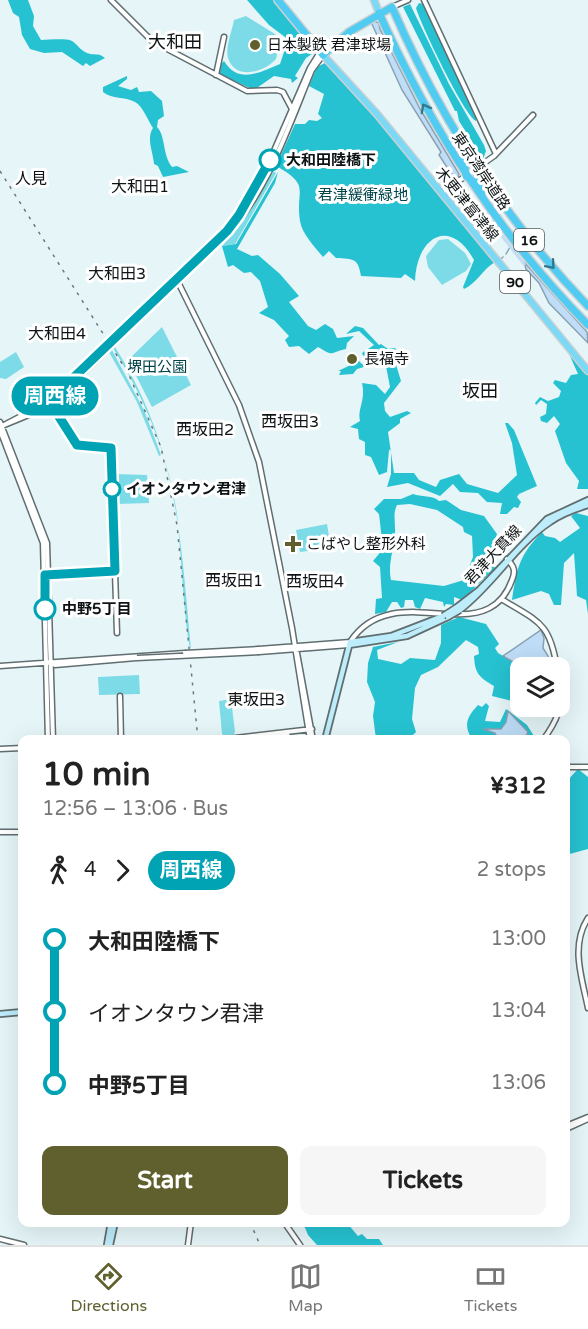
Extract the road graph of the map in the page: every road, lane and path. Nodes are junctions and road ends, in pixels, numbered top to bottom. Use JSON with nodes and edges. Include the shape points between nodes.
{"nodes":[{"id":1,"x":111,"y":0,"type":"edge"},
{"id":2,"x":278,"y":0,"type":"edge"},
{"id":3,"x":374,"y":0,"type":"edge"},
{"id":4,"x":408,"y":0,"type":"edge"},
{"id":5,"x":424,"y":0,"type":"edge"},
{"id":6,"x":390,"y":4,"type":"edge"},
{"id":7,"x":378,"y":14,"type":"junction"},
{"id":8,"x":224,"y":37,"type":"dead end"},
{"id":9,"x":322,"y":54,"type":"junction"},
{"id":10,"x":216,"y":75,"type":"junction"},
{"id":11,"x":294,"y":110,"type":"junction"},
{"id":12,"x":532,"y":114,"type":"dead end"},
{"id":13,"x":446,"y":117,"type":"junction"},
{"id":14,"x":496,"y":154,"type":"junction"},
{"id":15,"x":477,"y":168,"type":"junction"},
{"id":16,"x":464,"y":178,"type":"junction"},
{"id":17,"x":443,"y":192,"type":"junction"},
{"id":18,"x":503,"y":228,"type":"junction"},
{"id":19,"x":177,"y":279,"type":"junction"},
{"id":20,"x":588,"y":306,"type":"edge"},
{"id":21,"x":588,"y":325,"type":"edge"},
{"id":22,"x":588,"y":371,"type":"edge"},
{"id":23,"x":50,"y":402,"type":"junction"},
{"id":24,"x":1,"y":424,"type":"edge"},
{"id":25,"x":588,"y":502,"type":"edge"},
{"id":26,"x":508,"y":560,"type":"junction"},
{"id":27,"x":503,"y":600,"type":"junction"},
{"id":28,"x":117,"y":633,"type":"dead end"},
{"id":29,"x":350,"y":644,"type":"junction"},
{"id":30,"x":295,"y":647,"type":"junction"},
{"id":31,"x":555,"y":657,"type":"edge"},
{"id":32,"x":48,"y":662,"type":"junction"},
{"id":33,"x":0,"y":666,"type":"edge"},
{"id":34,"x":120,"y":696,"type":"dead end"},
{"id":35,"x":558,"y":717,"type":"edge"},
{"id":36,"x":310,"y":729,"type":"junction"},
{"id":37,"x":287,"y":732,"type":"junction"},
{"id":38,"x":48,"y":735,"type":"edge"},
{"id":39,"x":53,"y":735,"type":"edge"},
{"id":40,"x":121,"y":735,"type":"edge"},
{"id":41,"x":265,"y":735,"type":"edge"},
{"id":42,"x":287,"y":735,"type":"edge"},
{"id":43,"x":311,"y":735,"type":"edge"},
{"id":44,"x":326,"y":735,"type":"edge"},
{"id":45,"x":546,"y":735,"type":"edge"},
{"id":46,"x":18,"y":748,"type":"edge"},
{"id":47,"x":0,"y":749,"type":"edge"},
{"id":48,"x":570,"y":767,"type":"edge"},
{"id":49,"x":588,"y":767,"type":"edge"},
{"id":50,"x":0,"y":831,"type":"edge"},
{"id":51,"x":18,"y":832,"type":"edge"},
{"id":52,"x":588,"y":918,"type":"edge"},
{"id":53,"x":588,"y":1008,"type":"edge"},
{"id":54,"x":18,"y":1012,"type":"edge"},
{"id":55,"x":0,"y":1014,"type":"edge"},
{"id":56,"x":588,"y":1118,"type":"edge"},
{"id":57,"x":570,"y":1125,"type":"edge"},
{"id":58,"x":112,"y":1227,"type":"edge"},
{"id":59,"x":190,"y":1227,"type":"edge"},
{"id":60,"x":287,"y":1227,"type":"edge"},
{"id":61,"x":0,"y":1239,"type":"edge"},
{"id":62,"x":24,"y":1245,"type":"edge"},
{"id":63,"x":108,"y":1245,"type":"edge"},
{"id":64,"x":188,"y":1245,"type":"edge"},
{"id":65,"x":300,"y":1245,"type":"edge"}],
"edges":[{"from":1,"to":10,"type":"street","via":[[152,41]]},
{"from":2,"to":9,"type":"highway"},
{"from":3,"to":7,"type":"main road"},
{"from":4,"to":6,"type":"street"},
{"from":5,"to":14,"type":"street"},
{"from":6,"to":7,"type":"highway"},
{"from":6,"to":13,"type":"highway","name":"東京湾岸道路","number":"16"},
{"from":7,"to":9,"type":"highway"},
{"from":16,"to":7,"type":"highway","name":"東京湾岸道路","number":"16","one_way":true},
{"from":8,"to":10,"type":"street"},
{"from":9,"to":11,"type":"street","via":[[310,68]]},
{"from":9,"to":17,"type":"main road","name":"木更津富津線","number":"90"},
{"from":10,"to":11,"type":"street","via":[[247,91],[278,90],[287,96]]},
{"from":11,"to":19,"type":"street","via":[[266,175],[241,218]]},
{"from":12,"to":14,"type":"street"},
{"from":13,"to":15,"type":"highway","name":"東京湾岸道路","number":"16"},
{"from":13,"to":16,"type":"highway","via":[[464,154]]},
{"from":14,"to":15,"type":"street"},
{"from":15,"to":16,"type":"street"},
{"from":15,"to":18,"type":"highway","via":[[481,191]]},
{"from":15,"to":20,"type":"highway","name":"東京湾岸道路","number":"16","one_way":true,"via":[[533,244]]},
{"from":16,"to":17,"type":"street"},
{"from":16,"to":18,"type":"highway","name":"東京湾岸道路","number":"16"},
{"from":17,"to":22,"type":"main road","name":"木更津富津線","number":"90"},
{"from":18,"to":21,"type":"highway","name":"東京湾岸道路","number":"16"},
{"from":19,"to":23,"type":"street","bridge":true},
{"from":19,"to":30,"type":"street","via":[[239,405],[255,449],[268,497]]},
{"from":23,"to":24,"type":"street","via":[[25,418]]},
{"from":23,"to":28,"type":"street","via":[[77,445],[111,448]]},
{"from":24,"to":32,"type":"street","via":[[47,543]]},
{"from":25,"to":26,"type":"main road","name":"君津大貫線","via":[[547,519]]},
{"from":26,"to":27,"type":"street","via":[[514,574]]},
{"from":26,"to":29,"type":"main road","name":"君津大貫線","bridge":true,"via":[[482,592],[445,617],[400,638]]},
{"from":27,"to":29,"type":"street","via":[[473,614],[385,614],[363,626]]},
{"from":27,"to":31,"type":"street","via":[[546,629]]},
{"from":29,"to":30,"type":"street"},
{"from":29,"to":44,"type":"main road"},
{"from":30,"to":32,"type":"street","bridge":true,"via":[[55,665]]},
{"from":30,"to":36,"type":"street"},
{"from":32,"to":33,"type":"street"},
{"from":32,"to":38,"type":"street"},
{"from":32,"to":39,"type":"street"},
{"from":34,"to":40,"type":"street"},
{"from":35,"to":45,"type":"street"},
{"from":36,"to":37,"type":"street"},
{"from":36,"to":43,"type":"street"},
{"from":37,"to":41,"type":"street"},
{"from":37,"to":42,"type":"street"},
{"from":46,"to":47,"type":"street"},
{"from":48,"to":49,"type":"street"},
{"from":50,"to":51,"type":"street"},
{"from":52,"to":53,"type":"street","via":[[578,946]]},
{"from":54,"to":55,"type":"main road"},
{"from":56,"to":57,"type":"street"},
{"from":58,"to":63,"type":"main road"},
{"from":59,"to":64,"type":"street"},
{"from":60,"to":65,"type":"street"},
{"from":61,"to":62,"type":"street"}]}
